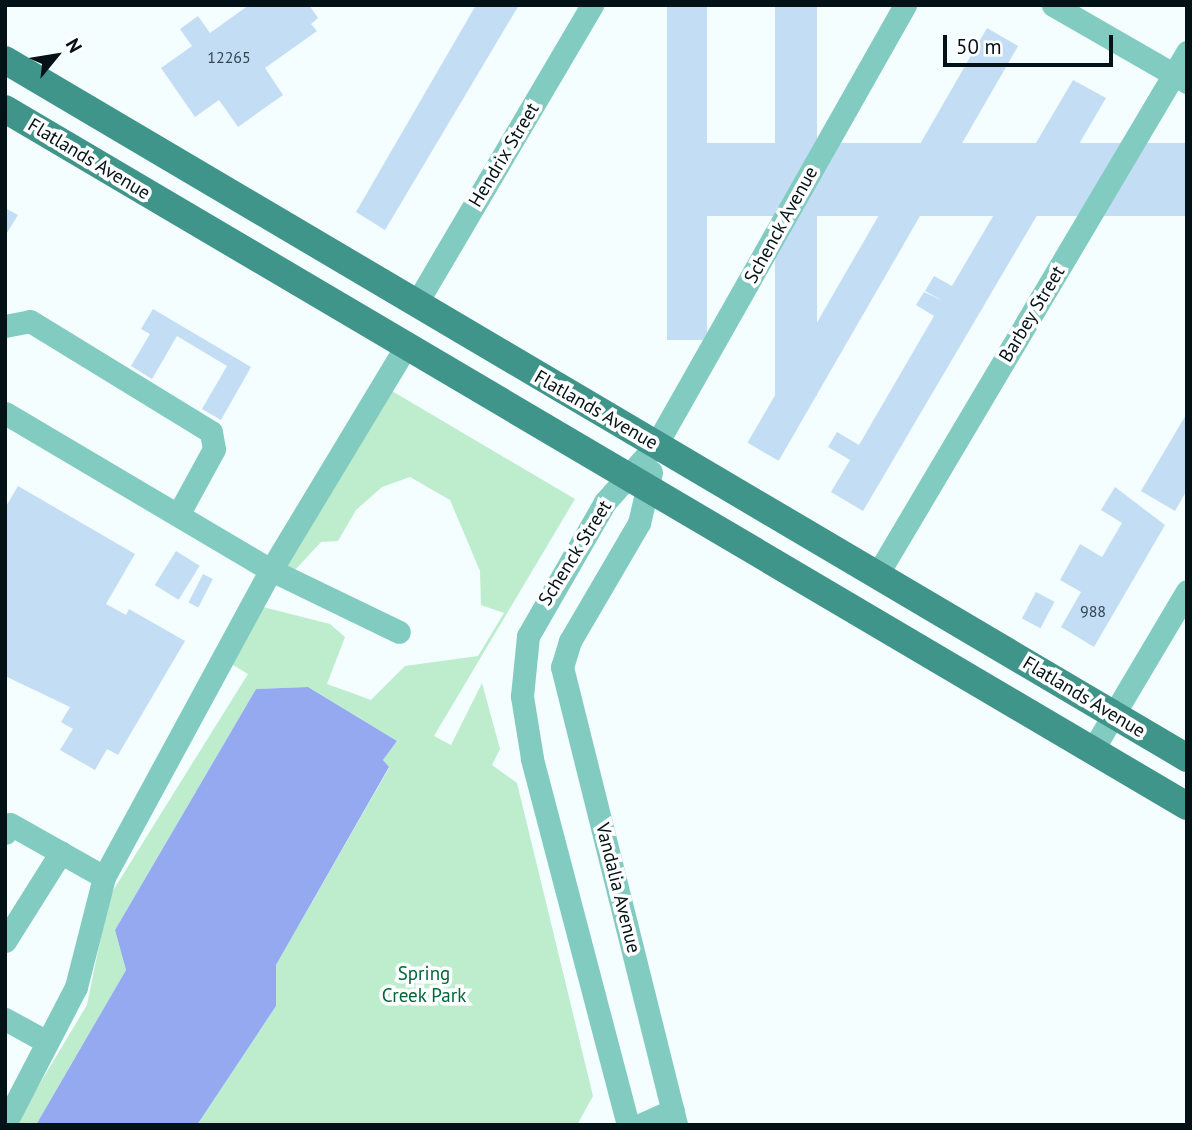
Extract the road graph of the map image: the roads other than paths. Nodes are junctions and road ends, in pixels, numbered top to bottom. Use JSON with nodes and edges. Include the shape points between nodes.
{"nodes":[{"id":1,"x":592,"y":5,"type":"edge"},
{"id":2,"x":905,"y":5,"type":"edge"},
{"id":3,"x":1054,"y":5,"type":"edge"},
{"id":4,"x":1187,"y":52,"type":"edge"},
{"id":5,"x":5,"y":61,"type":"edge"},
{"id":6,"x":1180,"y":78,"type":"edge"},
{"id":7,"x":5,"y":109,"type":"edge"},
{"id":8,"x":416,"y":304,"type":"junction"},
{"id":9,"x":5,"y":326,"type":"edge"},
{"id":10,"x":405,"y":348,"type":"junction"},
{"id":11,"x":5,"y":413,"type":"edge"},
{"id":12,"x":656,"y":446,"type":"junction"},
{"id":13,"x":637,"y":483,"type":"junction"},
{"id":14,"x":178,"y":515,"type":"junction"},
{"id":15,"x":271,"y":570,"type":"junction"},
{"id":16,"x":877,"y":575,"type":"junction"},
{"id":17,"x":1187,"y":591,"type":"edge"},
{"id":18,"x":399,"y":632,"type":"dead end"},
{"id":19,"x":565,"y":651,"type":"joint"},
{"id":20,"x":1114,"y":715,"type":"junction"},
{"id":21,"x":1093,"y":751,"type":"junction"},
{"id":22,"x":1187,"y":758,"type":"edge"},
{"id":23,"x":1187,"y":806,"type":"edge"},
{"id":24,"x":5,"y":833,"type":"edge"},
{"id":25,"x":61,"y":852,"type":"junction"},
{"id":26,"x":104,"y":877,"type":"junction"},
{"id":27,"x":5,"y":942,"type":"edge"},
{"id":28,"x":5,"y":1019,"type":"edge"},
{"id":29,"x":47,"y":1042,"type":"junction"},
{"id":30,"x":675,"y":1117,"type":"edge"},
{"id":31,"x":5,"y":1124,"type":"edge"},
{"id":32,"x":628,"y":1125,"type":"edge"},
{"id":33,"x":640,"y":1125,"type":"edge"}],
"edges":[{"from":1,"to":8,"type":"street","name":"Hendrix Street"},
{"from":2,"to":12,"type":"street","name":"Schenck Avenue"},
{"from":3,"to":6,"type":"street"},
{"from":4,"to":6,"type":"street","name":"Barbey Street"},
{"from":5,"to":8,"type":"main road","name":"Flatlands Avenue"},
{"from":6,"to":16,"type":"street","name":"Barbey Street"},
{"from":7,"to":10,"type":"main road","name":"Flatlands Avenue"},
{"from":8,"to":12,"type":"main road","name":"Flatlands Avenue"},
{"from":9,"to":14,"type":"street","via":[[30,321],[211,432],[214,449]]},
{"from":10,"to":13,"type":"main road","name":"Flatlands Avenue"},
{"from":10,"to":15,"type":"street"},
{"from":11,"to":14,"type":"street"},
{"from":12,"to":13,"type":"street","name":"Schenck Street"},
{"from":12,"to":16,"type":"main road","name":"Flatlands Avenue"},
{"from":13,"to":19,"type":"street","name":"Schenck Street","via":[[639,523]]},
{"from":13,"to":21,"type":"main road","name":"Flatlands Avenue"},
{"from":13,"to":32,"type":"street","name":"Schenck Street","via":[[604,502],[546,597],[525,651],[522,696],[532,758]]},
{"from":14,"to":15,"type":"street"},
{"from":15,"to":18,"type":"street"},
{"from":15,"to":26,"type":"street"},
{"from":16,"to":20,"type":"main road","name":"Flatlands Avenue"},
{"from":17,"to":20,"type":"street"},
{"from":19,"to":30,"type":"street","name":"Vandalia Avenue","via":[[564,676]]},
{"from":20,"to":21,"type":"street"},
{"from":20,"to":22,"type":"main road","name":"Flatlands Avenue"},
{"from":21,"to":23,"type":"main road","name":"Flatlands Avenue"},
{"from":24,"to":25,"type":"street","via":[[10,824]]},
{"from":25,"to":26,"type":"street"},
{"from":25,"to":27,"type":"street"},
{"from":26,"to":29,"type":"street","via":[[76,987]]},
{"from":28,"to":29,"type":"street"},
{"from":29,"to":31,"type":"street","via":[[42,1063]]},
{"from":30,"to":33,"type":"street"}]}
